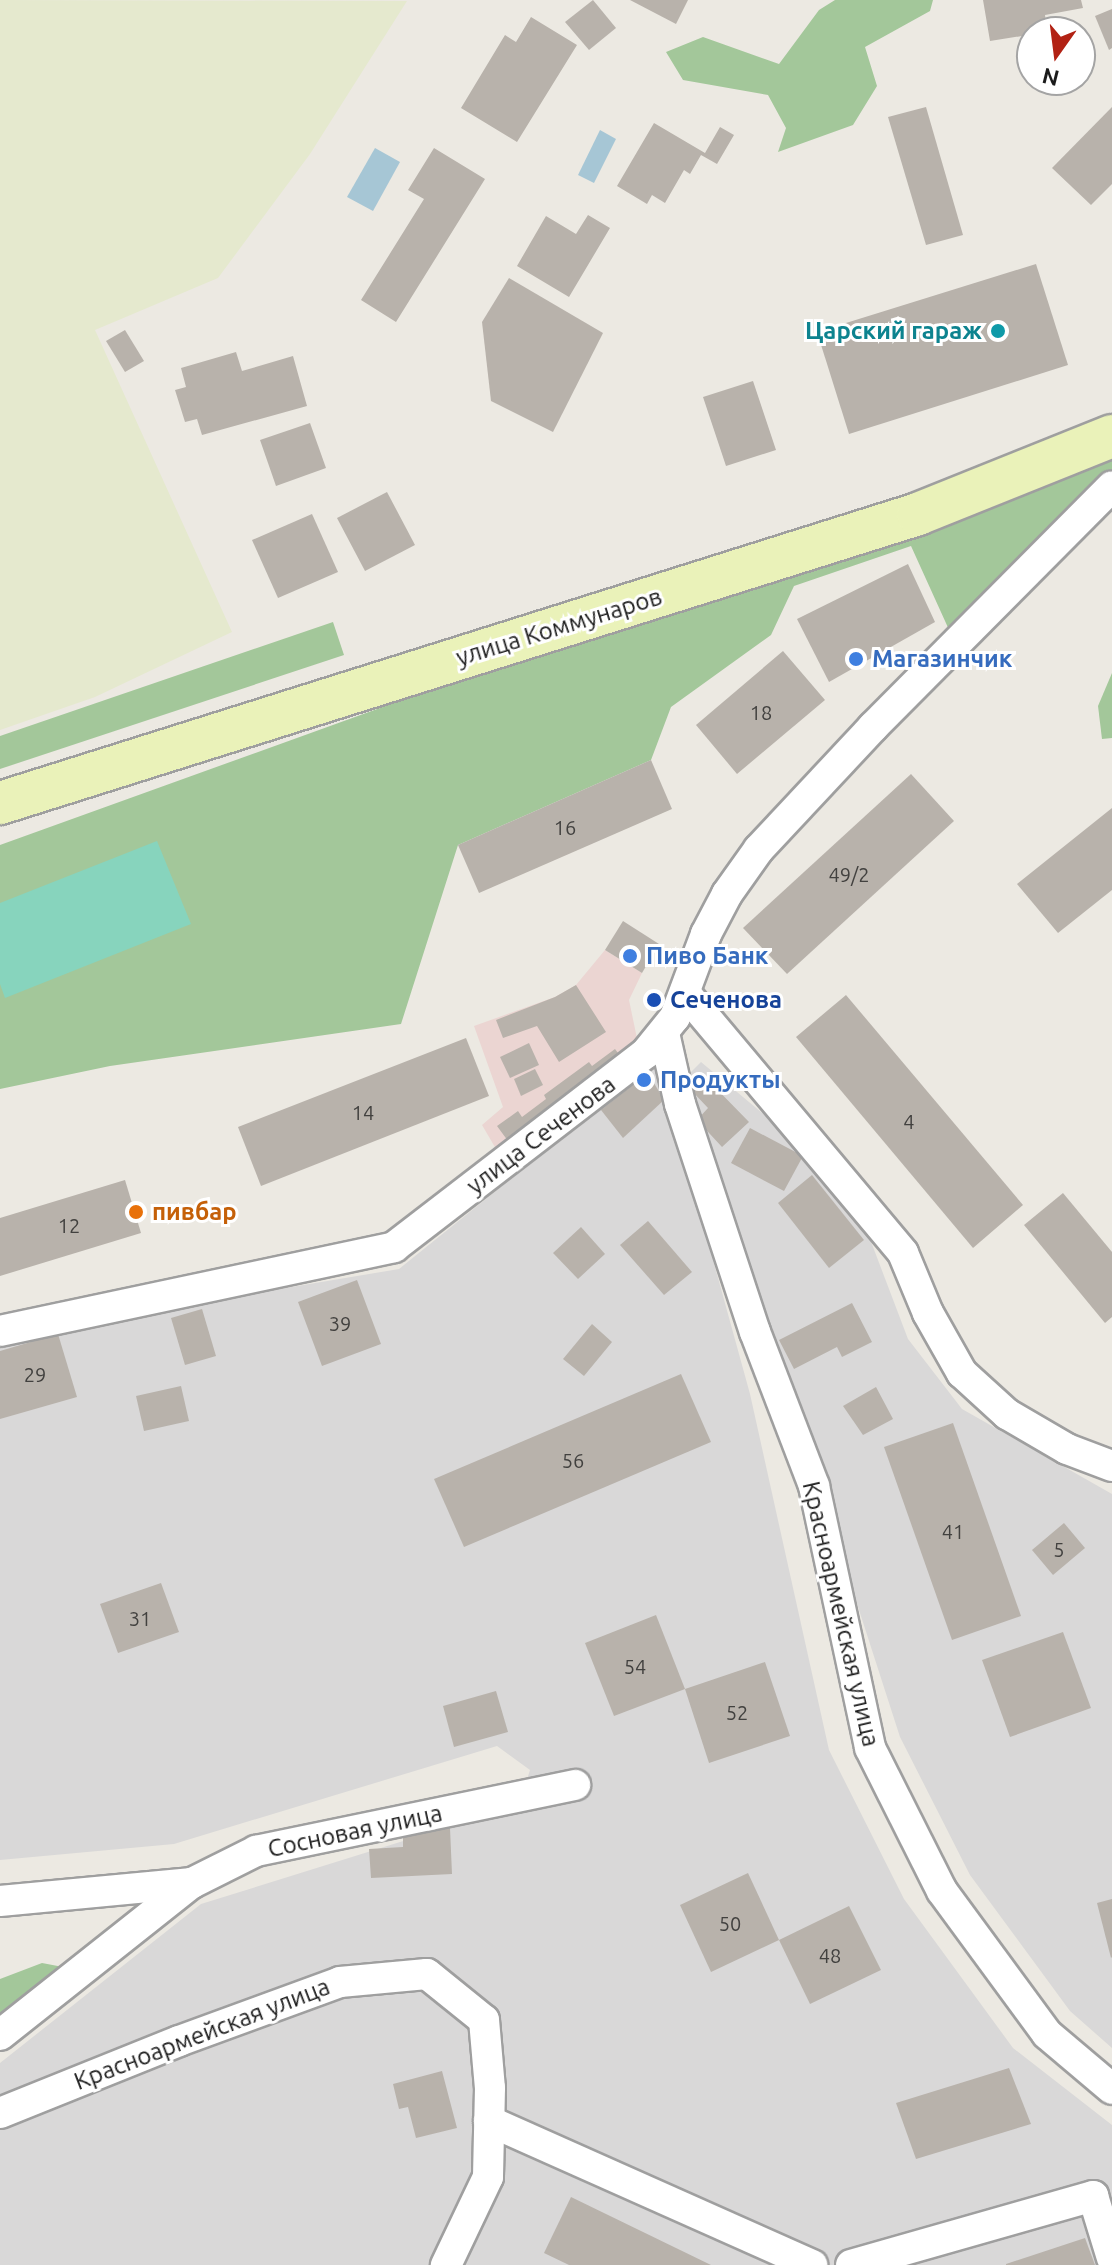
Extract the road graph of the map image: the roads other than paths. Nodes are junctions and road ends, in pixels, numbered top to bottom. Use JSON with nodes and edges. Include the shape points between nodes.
{"nodes":[{"id":1,"x":1112,"y":436,"type":"edge"},
{"id":2,"x":1112,"y":486,"type":"edge"},
{"id":3,"x":0,"y":803,"type":"edge"},
{"id":4,"x":685,"y":993,"type":"junction"},
{"id":5,"x":664,"y":1033,"type":"junction"},
{"id":6,"x":0,"y":1331,"type":"edge"},
{"id":7,"x":1112,"y":1466,"type":"edge"},
{"id":8,"x":575,"y":1785,"type":"dead end"},
{"id":9,"x":192,"y":1883,"type":"junction"},
{"id":10,"x":0,"y":1901,"type":"edge"},
{"id":11,"x":0,"y":2035,"type":"edge"},
{"id":12,"x":1112,"y":2089,"type":"edge"},
{"id":13,"x":0,"y":2113,"type":"edge"},
{"id":14,"x":489,"y":2121,"type":"junction"},
{"id":15,"x":1112,"y":2258,"type":"edge"},
{"id":16,"x":446,"y":2265,"type":"edge"},
{"id":17,"x":812,"y":2265,"type":"edge"},
{"id":18,"x":851,"y":2265,"type":"edge"}],
"edges":[{"from":1,"to":3,"type":"main road","name":"улица Коммунаров","via":[[918,514]]},
{"from":2,"to":4,"type":"street","name":"улица Сеченова","via":[[759,849],[706,934]]},
{"from":4,"to":5,"type":"street","name":"улица Сеченова"},
{"from":4,"to":7,"type":"street","via":[[903,1253],[928,1313],[962,1373],[1007,1414],[1067,1449]]},
{"from":5,"to":6,"type":"street","name":"улица Сеченова","via":[[622,1073],[394,1247]]},
{"from":5,"to":12,"type":"street","name":"Красноармейская улица","via":[[680,1104],[755,1332],[814,1486],[870,1748],[942,1891],[1047,2034]]},
{"from":8,"to":9,"type":"street","name":"Сосновая улица","via":[[256,1851]]},
{"from":9,"to":10,"type":"street"},
{"from":9,"to":11,"type":"street","name":"Сосновая улица"},
{"from":13,"to":14,"type":"street","name":"Красноармейская улица","via":[[340,1982],[427,1974],[484,2020]]},
{"from":14,"to":16,"type":"street","name":"Красноармейская улица","via":[[488,2177]]},
{"from":14,"to":17,"type":"street"},
{"from":15,"to":18,"type":"street","via":[[1093,2196]]}]}
